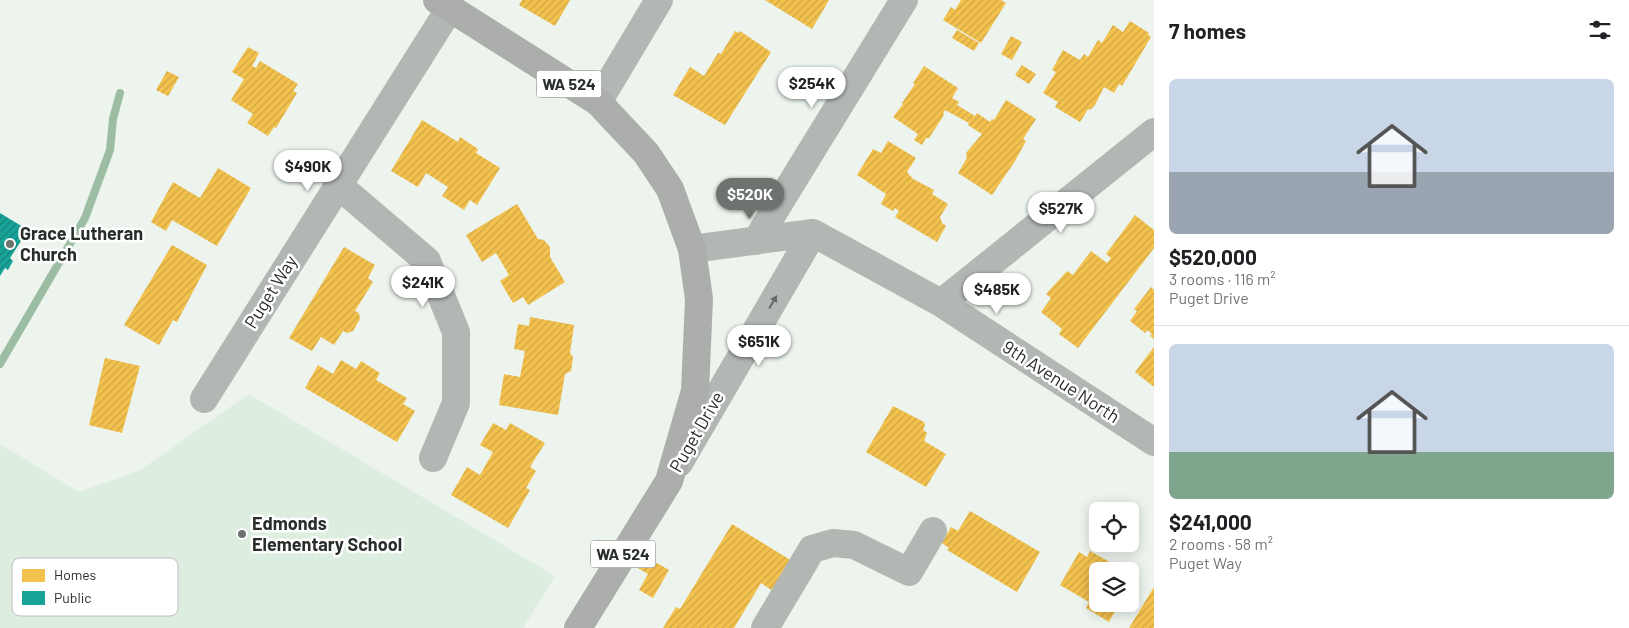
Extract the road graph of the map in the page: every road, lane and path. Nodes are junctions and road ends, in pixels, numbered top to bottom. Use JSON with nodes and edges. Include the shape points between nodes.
{"nodes":[{"id":1,"x":658,"y":0,"type":"edge"},
{"id":2,"x":904,"y":0,"type":"edge"},
{"id":3,"x":443,"y":4,"type":"edge"},
{"id":4,"x":598,"y":102,"type":"junction"},
{"id":5,"x":1154,"y":132,"type":"edge"},
{"id":6,"x":338,"y":185,"type":"junction"},
{"id":7,"x":813,"y":233,"type":"junction"},
{"id":8,"x":756,"y":241,"type":"junction"},
{"id":9,"x":692,"y":249,"type":"junction"},
{"id":10,"x":941,"y":303,"type":"junction"},
{"id":11,"x":204,"y":399,"type":"dead end"},
{"id":12,"x":1154,"y":442,"type":"edge"},
{"id":13,"x":433,"y":458,"type":"dead end"},
{"id":14,"x":669,"y":480,"type":"junction"},
{"id":15,"x":933,"y":531,"type":"dead end"},
{"id":16,"x":578,"y":628,"type":"edge"},
{"id":17,"x":765,"y":628,"type":"edge"}],
"edges":[{"from":1,"to":4,"type":"street"},
{"from":2,"to":8,"type":"street"},
{"from":3,"to":4,"type":"main road","number":"WA 524"},
{"from":3,"to":6,"type":"street","name":"Puget Way"},
{"from":4,"to":9,"type":"main road","number":"WA 524","via":[[646,153],[670,189]]},
{"from":5,"to":10,"type":"street"},
{"from":6,"to":11,"type":"street","name":"Puget Way"},
{"from":6,"to":13,"type":"street","via":[[427,261],[456,332],[456,403]]},
{"from":7,"to":8,"type":"street"},
{"from":7,"to":10,"type":"street","name":"9th Avenue North"},
{"from":14,"to":7,"type":"street","name":"Puget Drive","one_way":true},
{"from":8,"to":9,"type":"street"},
{"from":9,"to":14,"type":"main road","number":"WA 524","via":[[699,299],[695,391]]},
{"from":10,"to":12,"type":"street","name":"9th Avenue North"},
{"from":14,"to":16,"type":"main road","name":"Puget Drive","number":"WA 524"},
{"from":15,"to":17,"type":"street","via":[[910,572],[854,545],[833,542],[812,549]]}]}
